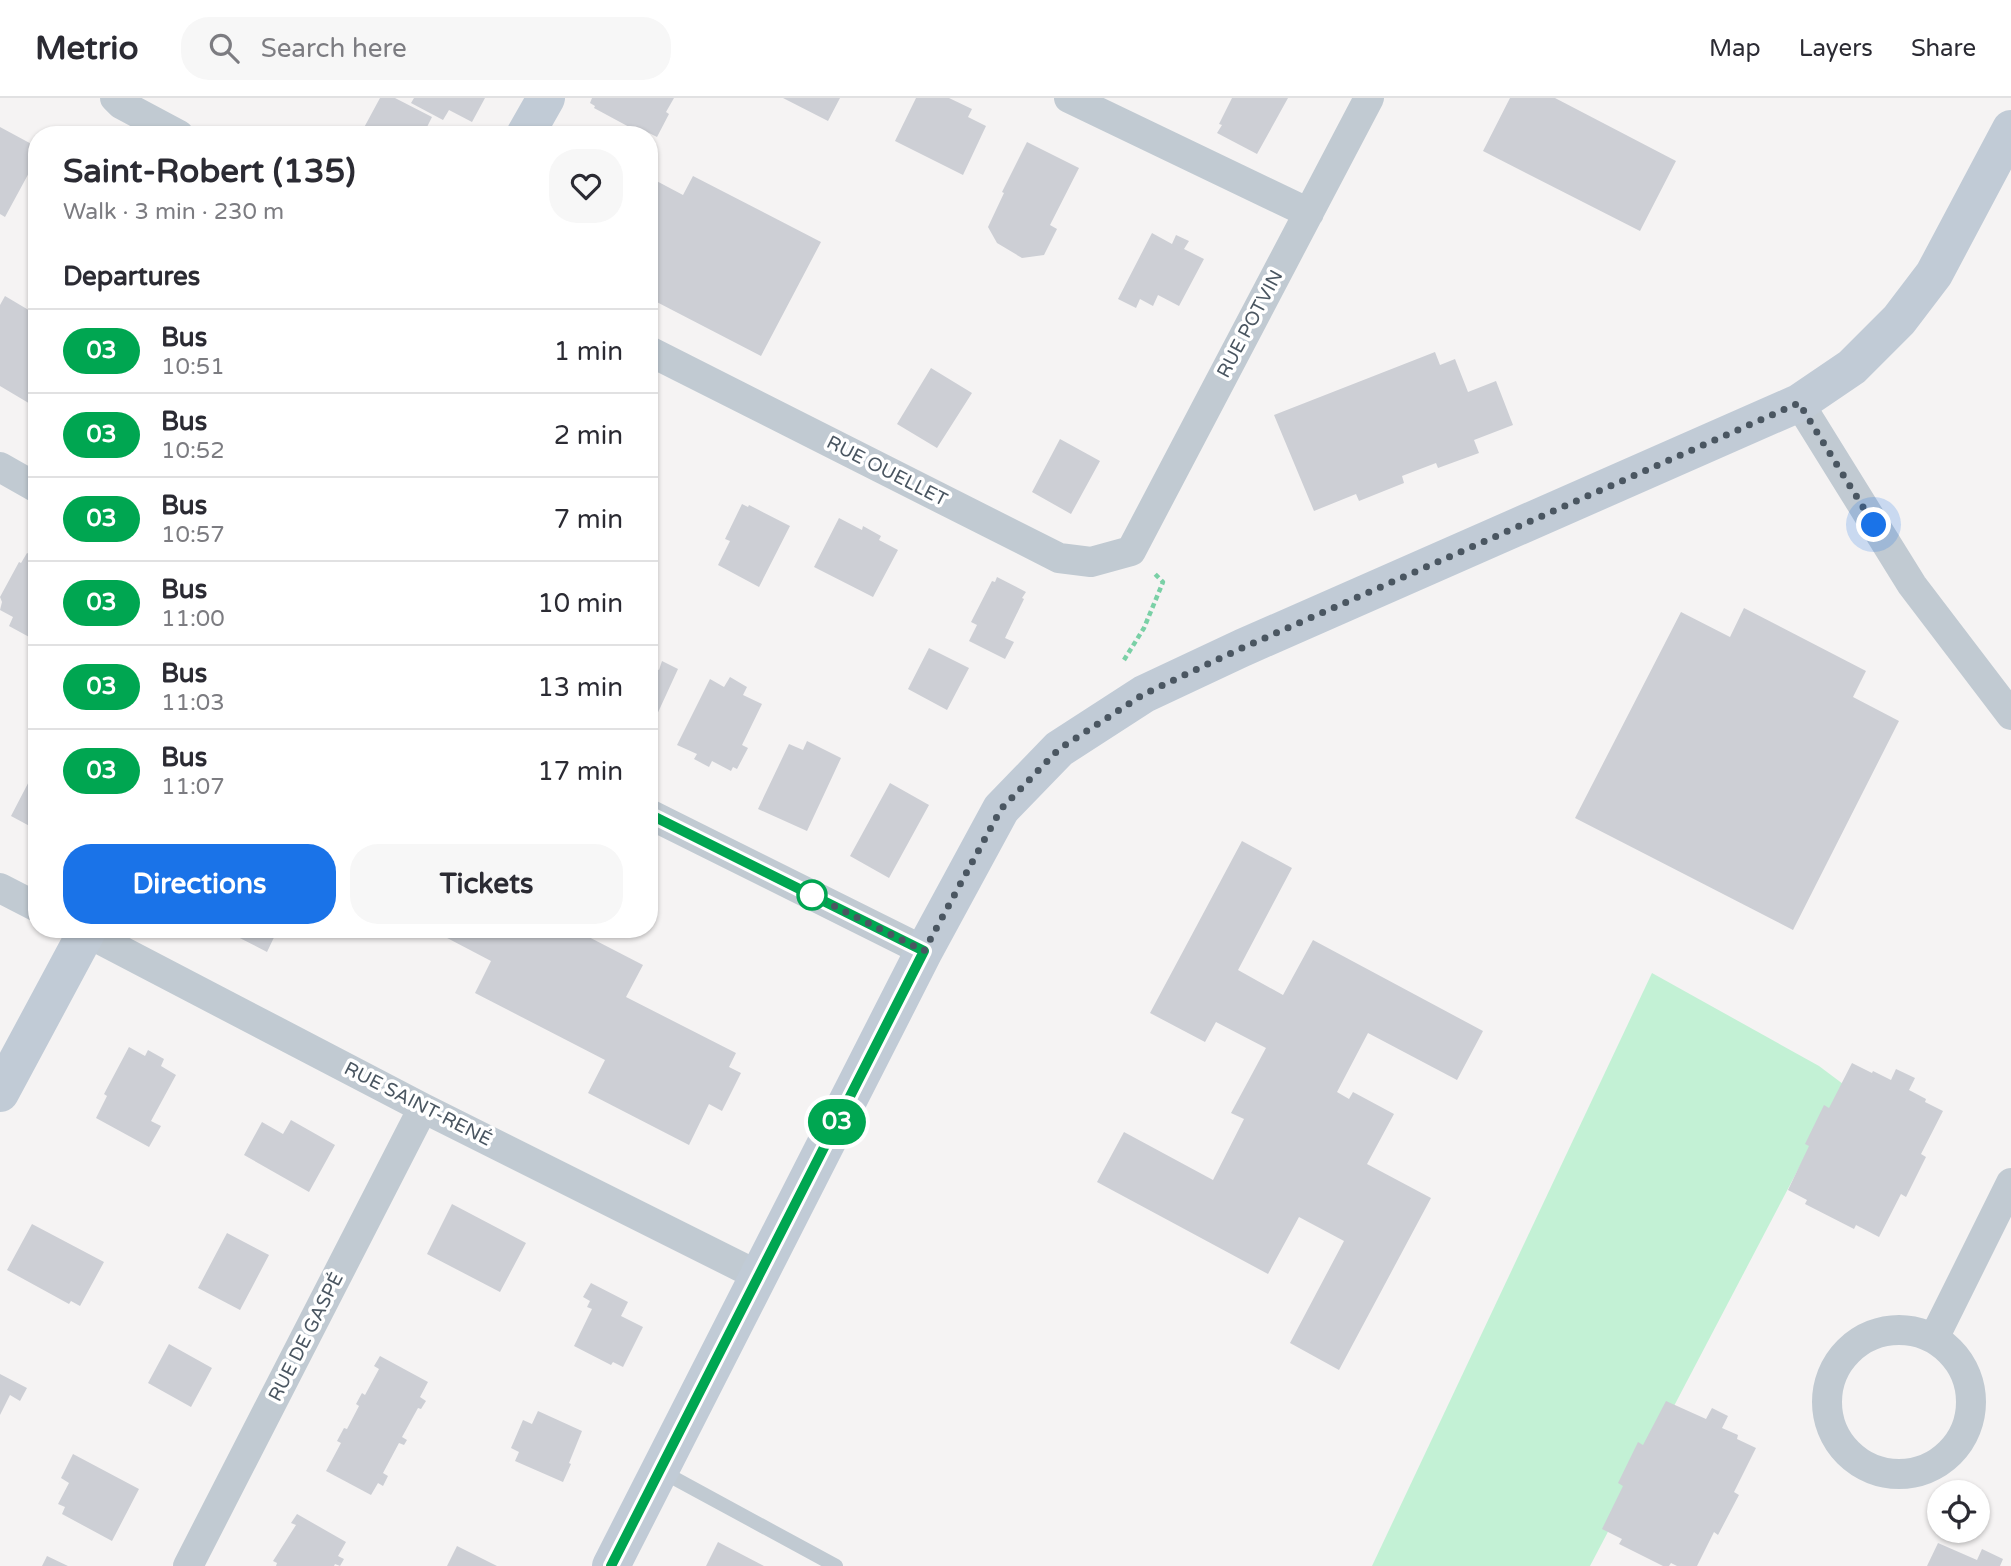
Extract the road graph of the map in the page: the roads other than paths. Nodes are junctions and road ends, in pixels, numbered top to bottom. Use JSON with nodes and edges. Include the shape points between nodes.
{"nodes":[{"id":1,"x":115,"y":98,"type":"edge"},
{"id":2,"x":546,"y":98,"type":"edge"},
{"id":3,"x":1069,"y":98,"type":"edge"},
{"id":4,"x":1369,"y":98,"type":"edge"},
{"id":5,"x":162,"y":126,"type":"edge"},
{"id":6,"x":530,"y":126,"type":"edge"},
{"id":7,"x":2011,"y":129,"type":"edge"},
{"id":8,"x":1309,"y":213,"type":"junction"},
{"id":9,"x":658,"y":356,"type":"edge"},
{"id":10,"x":1799,"y":403,"type":"junction"},
{"id":11,"x":0,"y":467,"type":"edge"},
{"id":12,"x":28,"y":483,"type":"edge"},
{"id":13,"x":1131,"y":551,"type":"joint"},
{"id":14,"x":2011,"y":715,"type":"edge"},
{"id":15,"x":658,"y":818,"type":"edge"},
{"id":16,"x":0,"y":888,"type":"edge"},
{"id":17,"x":28,"y":902,"type":"edge"},
{"id":18,"x":81,"y":938,"type":"edge"},
{"id":19,"x":100,"y":938,"type":"edge"},
{"id":20,"x":924,"y":951,"type":"junction"},
{"id":21,"x":0,"y":1093,"type":"edge"},
{"id":22,"x":424,"y":1108,"type":"junction"},
{"id":23,"x":2011,"y":1182,"type":"edge"},
{"id":24,"x":759,"y":1276,"type":"junction"},
{"id":25,"x":1934,"y":1338,"type":"junction"},
{"id":26,"x":660,"y":1470,"type":"junction"},
{"id":27,"x":188,"y":1566,"type":"edge"},
{"id":28,"x":611,"y":1566,"type":"edge"},
{"id":29,"x":836,"y":1566,"type":"edge"}],
"edges":[{"from":1,"to":5,"type":"street"},
{"from":2,"to":6,"type":"street"},
{"from":3,"to":8,"type":"street"},
{"from":4,"to":8,"type":"street","name":"RUE POTVIN"},
{"from":7,"to":10,"type":"street","via":[[1934,274],[1899,320],[1852,367]]},
{"from":8,"to":13,"type":"street","name":"RUE POTVIN"},
{"from":9,"to":13,"type":"street","name":"RUE OUELLET","via":[[1059,558],[1090,562]]},
{"from":10,"to":14,"type":"street","via":[[1912,585]]},
{"from":10,"to":20,"type":"street","via":[[1144,694],[1059,749],[1001,809]]},
{"from":11,"to":12,"type":"street"},
{"from":15,"to":20,"type":"street"},
{"from":16,"to":17,"type":"street"},
{"from":18,"to":21,"type":"street"},
{"from":19,"to":22,"type":"street","name":"RUE SAINT-RENÉ"},
{"from":20,"to":24,"type":"street"},
{"from":22,"to":24,"type":"street","name":"RUE SAINT-RENÉ"},
{"from":22,"to":27,"type":"street","name":"RUE DE GASPÉ"},
{"from":23,"to":25,"type":"street"},
{"from":24,"to":26,"type":"street"},
{"from":25,"to":25,"type":"street","via":[[1913,1330],[1890,1329],[1850,1348],[1836,1366],[1826,1409],[1845,1450],[1864,1466],[1888,1474],[1913,1473],[1937,1464],[1955,1447],[1968,1425],[1971,1400],[1966,1375],[1954,1354]]},
{"from":26,"to":28,"type":"street"},
{"from":26,"to":29,"type":"lane"}]}
